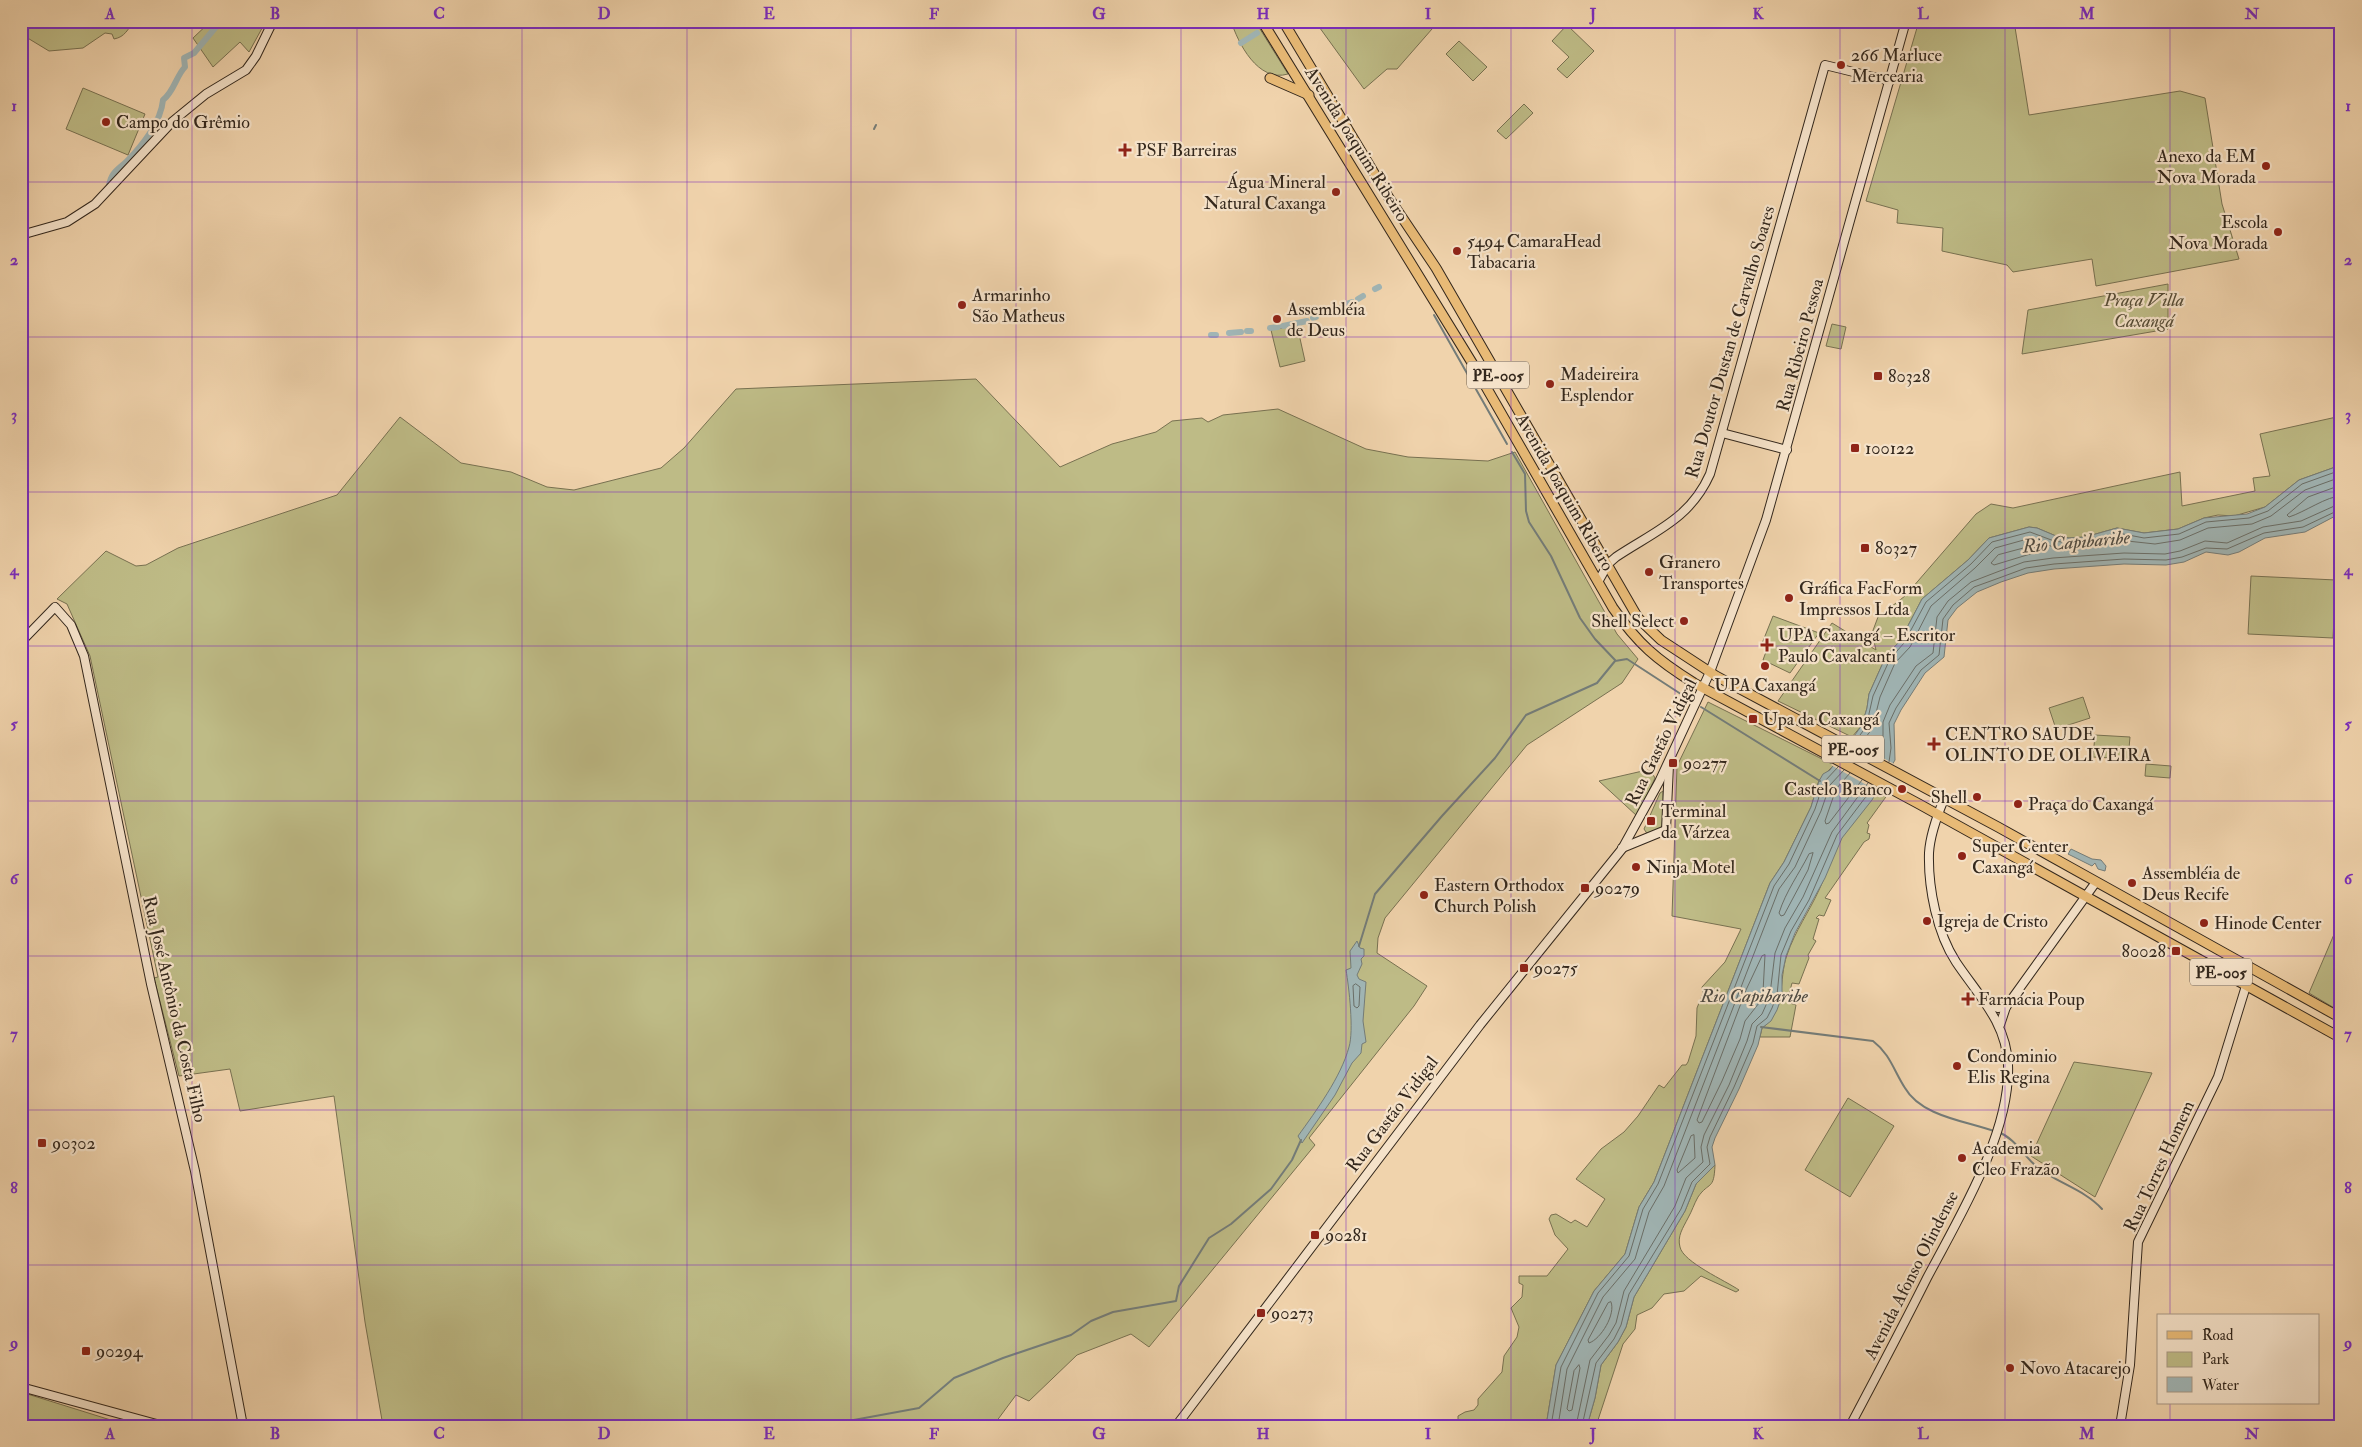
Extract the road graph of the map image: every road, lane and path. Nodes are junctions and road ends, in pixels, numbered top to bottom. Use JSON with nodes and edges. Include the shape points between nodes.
{"nodes":[{"id":1,"x":274,"y":21,"type":"edge"},
{"id":2,"x":1262,"y":21,"type":"edge"},
{"id":3,"x":1282,"y":21,"type":"edge"},
{"id":4,"x":1906,"y":21,"type":"edge"},
{"id":5,"x":1270,"y":78,"type":"dead end"},
{"id":6,"x":1890,"y":81,"type":"junction"},
{"id":7,"x":1309,"y":95,"type":"junction"},
{"id":8,"x":21,"y":235,"type":"edge"},
{"id":9,"x":1722,"y":432,"type":"junction"},
{"id":10,"x":1787,"y":450,"type":"junction"},
{"id":11,"x":1608,"y":564,"type":"junction"},
{"id":12,"x":1598,"y":582,"type":"junction"},
{"id":13,"x":21,"y":642,"type":"edge"},
{"id":14,"x":1710,"y":672,"type":"junction"},
{"id":15,"x":1704,"y":688,"type":"junction"},
{"id":16,"x":1669,"y":760,"type":"junction"},
{"id":17,"x":1944,"y":799,"type":"junction"},
{"id":18,"x":1938,"y":815,"type":"junction"},
{"id":19,"x":1637,"y":824,"type":"junction"},
{"id":20,"x":1647,"y":838,"type":"junction"},
{"id":21,"x":1622,"y":849,"type":"junction"},
{"id":22,"x":2096,"y":882,"type":"junction"},
{"id":23,"x":2086,"y":898,"type":"junction"},
{"id":24,"x":2246,"y":986,"type":"junction"},
{"id":25,"x":1985,"y":1003,"type":"junction"},
{"id":26,"x":2006,"y":1007,"type":"junction"},
{"id":27,"x":2341,"y":1018,"type":"edge"},
{"id":28,"x":2000,"y":1024,"type":"junction"},
{"id":29,"x":2341,"y":1038,"type":"edge"},
{"id":30,"x":21,"y":1387,"type":"edge"},
{"id":31,"x":164,"y":1426,"type":"edge"},
{"id":32,"x":243,"y":1426,"type":"edge"},
{"id":33,"x":1176,"y":1426,"type":"edge"},
{"id":34,"x":1850,"y":1426,"type":"edge"},
{"id":35,"x":2120,"y":1426,"type":"edge"}],
"edges":[{"from":1,"to":8,"type":"street","via":[[246,70],[206,94],[172,121],[95,204],[66,222]]},
{"from":2,"to":7,"type":"main road","name":"Avenida Joaquim Ribeiro","number":"PE-005"},
{"from":3,"to":11,"type":"main road","name":"Avenida Joaquim Ribeiro","number":"PE-005","via":[[1389,198],[1436,268]]},
{"from":4,"to":6,"type":"street","name":"Rua Ribeiro Pessoa"},
{"from":5,"to":7,"type":"main road"},
{"from":6,"to":9,"type":"street","name":"Rua Doutor Dustan de Carvalho Soares","via":[[1826,65]]},
{"from":6,"to":10,"type":"street","name":"Rua Ribeiro Pessoa","via":[[1825,303]]},
{"from":7,"to":12,"type":"main road","name":"Avenida Joaquim Ribeiro","number":"PE-005","via":[[1497,405]]},
{"from":9,"to":10,"type":"street"},
{"from":9,"to":11,"type":"street","name":"Rua Doutor Dustan de Carvalho Soares","via":[[1710,474],[1698,498],[1676,519]]},
{"from":10,"to":14,"type":"street","name":"Rua Ribeiro Pessoa","via":[[1766,520]]},
{"from":11,"to":12,"type":"street","name":"Rua Doutor Dustan de Carvalho Soares"},
{"from":11,"to":14,"type":"main road","name":"Avenida Joaquim Ribeiro","number":"PE-005","via":[[1638,618],[1661,640]]},
{"from":12,"to":15,"type":"main road","name":"Avenida Joaquim Ribeiro","number":"PE-005","via":[[1640,643]]},
{"from":13,"to":32,"type":"street","name":"Rua José Antônio da Costa Filho","via":[[56,607],[68,620],[78,639],[88,674],[152,984],[195,1171]]},
{"from":14,"to":15,"type":"street","name":"Rua Gastão Vidigal"},
{"from":14,"to":17,"type":"main road","name":"Avenida Joaquim Ribeiro","number":"PE-005"},
{"from":15,"to":16,"type":"street","name":"Rua Gastão Vidigal"},
{"from":15,"to":18,"type":"main road","name":"Avenida Joaquim Ribeiro","number":"PE-005"},
{"from":16,"to":19,"type":"street","name":"Rua Gastão Vidigal"},
{"from":16,"to":20,"type":"street","via":[[1666,830]]},
{"from":17,"to":18,"type":"street","name":"Avenida Afonso Olindense"},
{"from":17,"to":22,"type":"main road","number":"PE-005"},
{"from":18,"to":23,"type":"main road","number":"PE-005"},
{"from":18,"to":25,"type":"street","name":"Avenida Afonso Olindense","via":[[1931,842],[1930,867],[1942,933],[1956,962]]},
{"from":19,"to":20,"type":"street","name":"Rua Gastão Vidigal","via":[[1638,831]]},
{"from":19,"to":21,"type":"street","name":"Rua Gastão Vidigal"},
{"from":20,"to":21,"type":"street"},
{"from":21,"to":33,"type":"street","name":"Rua Gastão Vidigal","via":[[1469,1038]]},
{"from":22,"to":23,"type":"street"},
{"from":22,"to":27,"type":"main road","number":"PE-005"},
{"from":23,"to":24,"type":"main road","number":"PE-005"},
{"from":23,"to":26,"type":"street"},
{"from":24,"to":29,"type":"main road","number":"PE-005"},
{"from":24,"to":35,"type":"street","name":"Rua Torres Homem","via":[[2218,1077],[2138,1242],[2130,1357]]},
{"from":25,"to":26,"type":"street"},
{"from":25,"to":28,"type":"street","name":"Avenida Afonso Olindense"},
{"from":26,"to":28,"type":"street"},
{"from":28,"to":34,"type":"street","name":"Avenida Afonso Olindense","via":[[2008,1064],[2006,1098],[1997,1132],[1957,1221]]},
{"from":30,"to":31,"type":"street"}]}
